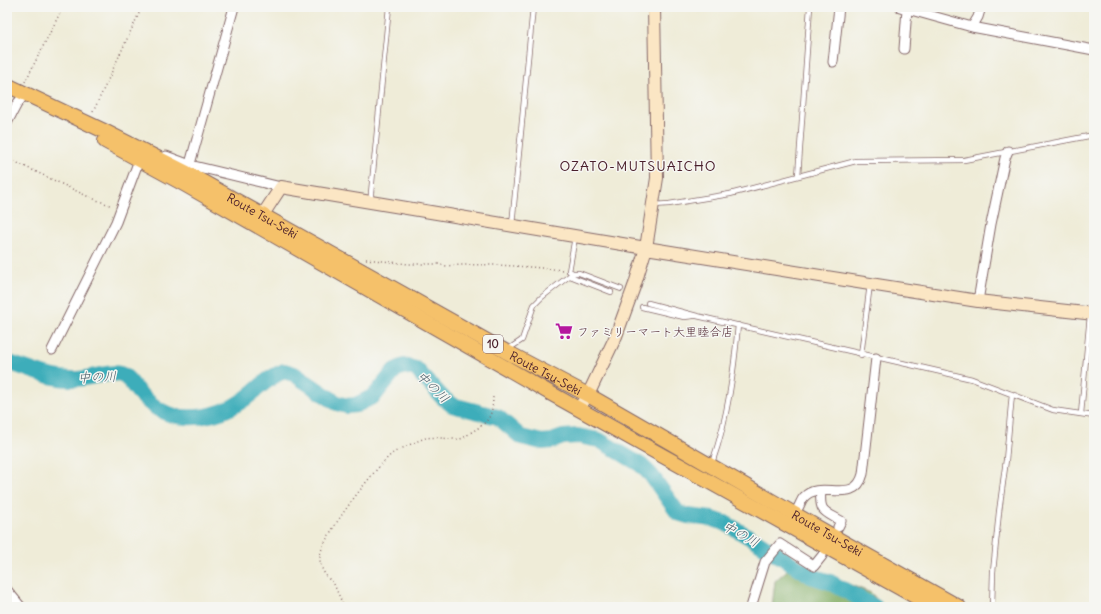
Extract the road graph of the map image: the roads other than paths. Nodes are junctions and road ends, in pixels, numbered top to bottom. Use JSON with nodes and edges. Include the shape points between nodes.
{"nodes":[{"id":1,"x":234,"y":7,"type":"edge"},
{"id":2,"x":389,"y":7,"type":"edge"},
{"id":3,"x":533,"y":7,"type":"edge"},
{"id":4,"x":654,"y":7,"type":"edge"},
{"id":5,"x":810,"y":7,"type":"edge"},
{"id":6,"x":839,"y":7,"type":"edge"},
{"id":7,"x":981,"y":7,"type":"edge"},
{"id":8,"x":903,"y":8,"type":"edge"},
{"id":9,"x":972,"y":27,"type":"junction"},
{"id":10,"x":904,"y":49,"type":"dead end"},
{"id":11,"x":1094,"y":50,"type":"edge"},
{"id":12,"x":834,"y":62,"type":"dead end"},
{"id":13,"x":7,"y":85,"type":"edge"},
{"id":14,"x":23,"y":93,"type":"junction"},
{"id":15,"x":7,"y":123,"type":"edge"},
{"id":16,"x":1094,"y":135,"type":"edge"},
{"id":17,"x":1008,"y":151,"type":"junction"},
{"id":18,"x":139,"y":160,"type":"junction"},
{"id":19,"x":187,"y":174,"type":"junction"},
{"id":20,"x":798,"y":176,"type":"junction"},
{"id":21,"x":281,"y":187,"type":"junction"},
{"id":22,"x":372,"y":203,"type":"junction"},
{"id":23,"x":653,"y":205,"type":"junction"},
{"id":24,"x":262,"y":216,"type":"junction"},
{"id":25,"x":512,"y":225,"type":"junction"},
{"id":26,"x":575,"y":235,"type":"junction"},
{"id":27,"x":646,"y":248,"type":"junction"},
{"id":28,"x":571,"y":273,"type":"junction"},
{"id":29,"x":870,"y":284,"type":"junction"},
{"id":30,"x":621,"y":289,"type":"dead end"},
{"id":31,"x":611,"y":292,"type":"dead end"},
{"id":32,"x":978,"y":301,"type":"junction"},
{"id":33,"x":648,"y":303,"type":"dead end"},
{"id":34,"x":642,"y":307,"type":"dead end"},
{"id":35,"x":1092,"y":313,"type":"edge"},
{"id":36,"x":696,"y":316,"type":"junction"},
{"id":37,"x":738,"y":325,"type":"junction"},
{"id":38,"x":52,"y":350,"type":"dead end"},
{"id":39,"x":506,"y":350,"type":"junction"},
{"id":40,"x":861,"y":355,"type":"junction"},
{"id":41,"x":876,"y":358,"type":"junction"},
{"id":42,"x":1012,"y":394,"type":"junction"},
{"id":43,"x":588,"y":395,"type":"junction"},
{"id":44,"x":579,"y":408,"type":"junction"},
{"id":45,"x":1081,"y":414,"type":"junction"},
{"id":46,"x":1094,"y":416,"type":"edge"},
{"id":47,"x":714,"y":460,"type":"dead end"},
{"id":48,"x":821,"y":490,"type":"junction"},
{"id":49,"x":798,"y":508,"type":"dead end"},
{"id":50,"x":838,"y":527,"type":"dead end"},
{"id":51,"x":822,"y":556,"type":"dead end"},
{"id":52,"x":7,"y":590,"type":"edge"},
{"id":53,"x":21,"y":607,"type":"edge"},
{"id":54,"x":750,"y":607,"type":"edge"},
{"id":55,"x":934,"y":607,"type":"edge"},
{"id":56,"x":959,"y":607,"type":"edge"},
{"id":57,"x":992,"y":607,"type":"edge"}],
"edges":[{"from":1,"to":19,"type":"street"},
{"from":2,"to":22,"type":"lane"},
{"from":3,"to":25,"type":"lane"},
{"from":4,"to":23,"type":"street","via":[[657,178]]},
{"from":5,"to":20,"type":"lane"},
{"from":6,"to":12,"type":"street"},
{"from":7,"to":9,"type":"street"},
{"from":8,"to":9,"type":"street"},
{"from":8,"to":10,"type":"street"},
{"from":9,"to":11,"type":"street"},
{"from":13,"to":14,"type":"main road","name":"Route Tsu-Seki","number":"10"},
{"from":14,"to":15,"type":"street"},
{"from":14,"to":18,"type":"main road","name":"Route Tsu-Seki","number":"10"},
{"from":14,"to":19,"type":"main road","name":"Route Tsu-Seki","number":"10"},
{"from":16,"to":17,"type":"lane"},
{"from":17,"to":20,"type":"lane","via":[[964,160],[856,161]]},
{"from":17,"to":32,"type":"street","via":[[1004,158]]},
{"from":18,"to":19,"type":"main road","name":"Route Tsu-Seki","number":"10"},
{"from":18,"to":38,"type":"street","via":[[121,210]]},
{"from":19,"to":21,"type":"street"},
{"from":19,"to":24,"type":"main road","name":"Route Tsu-Seki","number":"10"},
{"from":19,"to":44,"type":"main road","name":"Route Tsu-Seki","number":"10"},
{"from":20,"to":23,"type":"lane","via":[[708,198]]},
{"from":21,"to":22,"type":"street"},
{"from":21,"to":24,"type":"street"},
{"from":22,"to":25,"type":"street"},
{"from":23,"to":27,"type":"street"},
{"from":24,"to":39,"type":"main road","name":"Route Tsu-Seki","number":"10"},
{"from":25,"to":26,"type":"street"},
{"from":26,"to":27,"type":"street"},
{"from":26,"to":28,"type":"lane"},
{"from":27,"to":29,"type":"street"},
{"from":27,"to":43,"type":"street","via":[[616,336]]},
{"from":28,"to":30,"type":"lane","via":[[579,273]]},
{"from":28,"to":31,"type":"lane"},
{"from":28,"to":39,"type":"lane","via":[[534,304],[522,340]]},
{"from":29,"to":32,"type":"street"},
{"from":29,"to":40,"type":"lane"},
{"from":32,"to":35,"type":"street"},
{"from":33,"to":36,"type":"lane"},
{"from":34,"to":36,"type":"lane","via":[[684,317]]},
{"from":35,"to":45,"type":"lane"},
{"from":36,"to":37,"type":"lane"},
{"from":37,"to":40,"type":"lane"},
{"from":37,"to":47,"type":"lane","via":[[728,400]]},
{"from":39,"to":43,"type":"main road","name":"Route Tsu-Seki","number":"10"},
{"from":40,"to":41,"type":"lane"},
{"from":41,"to":42,"type":"lane","via":[[972,379]]},
{"from":41,"to":48,"type":"street","via":[[861,482],[845,491]]},
{"from":42,"to":45,"type":"lane","via":[[1053,410]]},
{"from":42,"to":57,"type":"lane"},
{"from":43,"to":44,"type":"street"},
{"from":43,"to":56,"type":"main road","name":"Route Tsu-Seki","number":"10"},
{"from":44,"to":55,"type":"main road","name":"Route Tsu-Seki","number":"10"},
{"from":45,"to":46,"type":"lane"},
{"from":48,"to":49,"type":"street","via":[[809,494]]},
{"from":48,"to":50,"type":"street","via":[[821,507],[840,521]]},
{"from":51,"to":54,"type":"street","via":[[814,566],[780,544],[768,556]]},
{"from":52,"to":53,"type":"street"}]}
